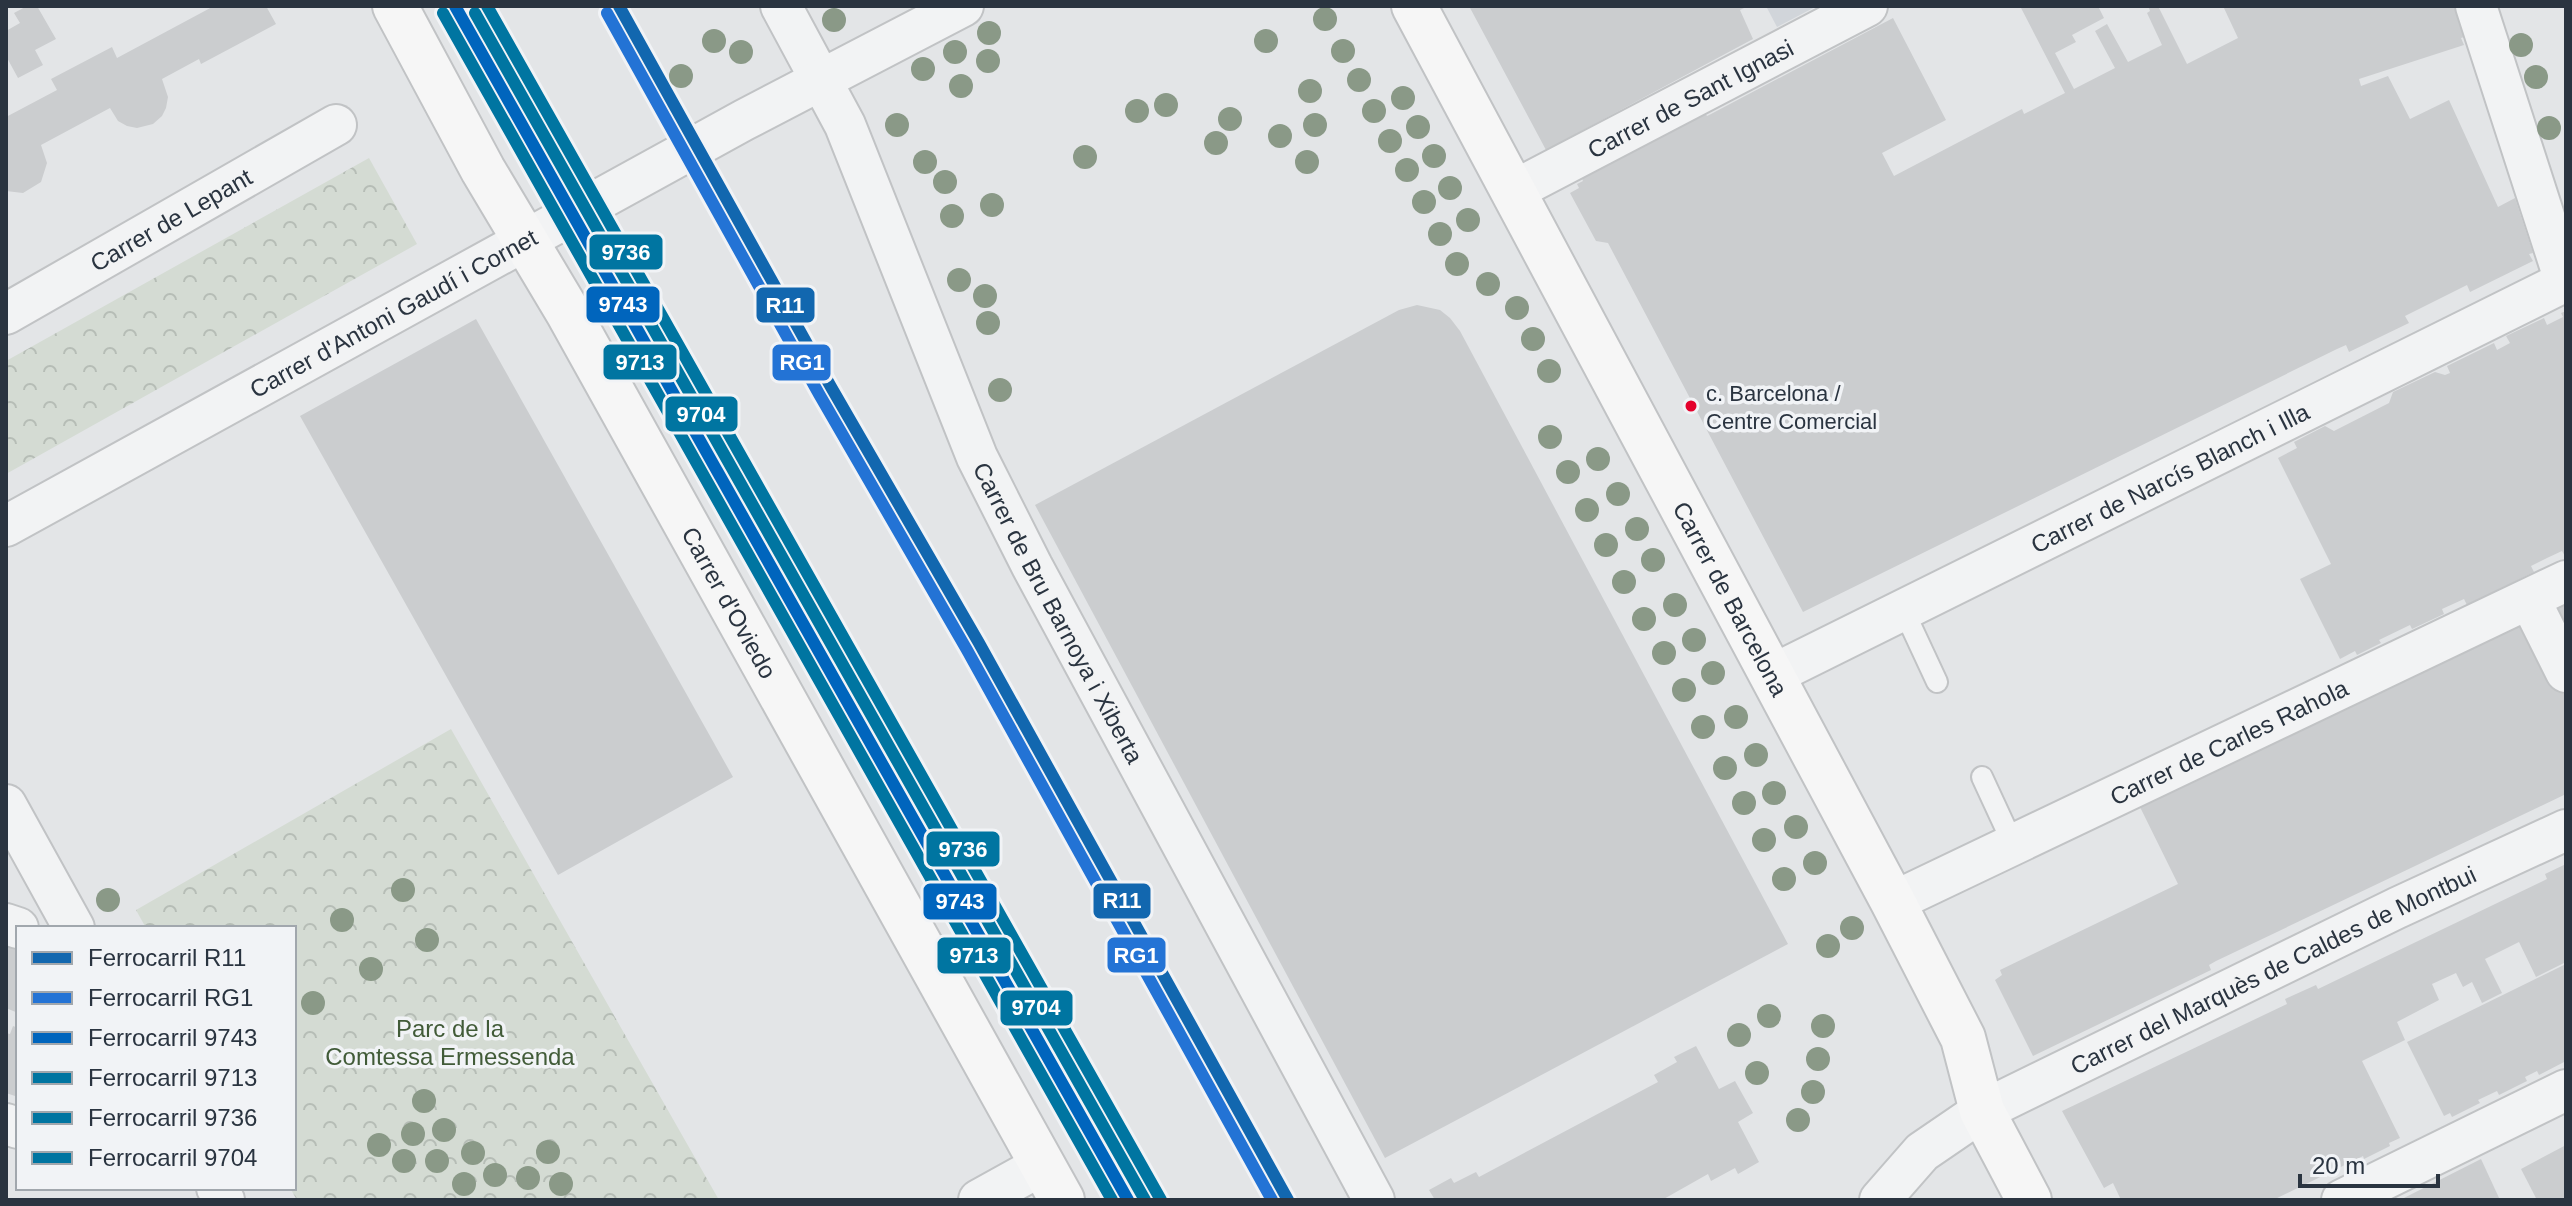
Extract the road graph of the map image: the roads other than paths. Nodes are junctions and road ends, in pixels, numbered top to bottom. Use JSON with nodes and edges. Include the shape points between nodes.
{"nodes":[{"id":1,"x":395,"y":6,"type":"edge"},
{"id":2,"x":781,"y":6,"type":"edge"},
{"id":3,"x":963,"y":6,"type":"edge"},
{"id":4,"x":1414,"y":6,"type":"edge"},
{"id":5,"x":1867,"y":6,"type":"edge"},
{"id":6,"x":2476,"y":6,"type":"edge"},
{"id":7,"x":823,"y":81,"type":"junction"},
{"id":8,"x":336,"y":125,"type":"dead end"},
{"id":9,"x":1513,"y":191,"type":"junction"},
{"id":10,"x":525,"y":240,"type":"junction"},
{"id":11,"x":2566,"y":281,"type":"edge"},
{"id":12,"x":6,"y":314,"type":"edge"},
{"id":13,"x":6,"y":526,"type":"edge"},
{"id":14,"x":2566,"y":581,"type":"edge"},
{"id":15,"x":1903,"y":609,"type":"junction"},
{"id":16,"x":2536,"y":612,"type":"dead end"},
{"id":17,"x":2566,"y":672,"type":"edge"},
{"id":18,"x":1772,"y":675,"type":"junction"},
{"id":19,"x":1937,"y":682,"type":"dead end"},
{"id":20,"x":1982,"y":777,"type":"dead end"},
{"id":21,"x":6,"y":805,"type":"edge"},
{"id":22,"x":2566,"y":830,"type":"edge"},
{"id":23,"x":2013,"y":844,"type":"junction"},
{"id":24,"x":1893,"y":902,"type":"junction"},
{"id":25,"x":73,"y":926,"type":"edge"},
{"id":26,"x":2566,"y":1090,"type":"edge"},
{"id":27,"x":1982,"y":1111,"type":"junction"},
{"id":28,"x":1052,"y":1182,"type":"edge"},
{"id":29,"x":1883,"y":1199,"type":"edge"},
{"id":30,"x":979,"y":1200,"type":"edge"},
{"id":31,"x":1374,"y":1200,"type":"edge"},
{"id":32,"x":2029,"y":1200,"type":"edge"},
{"id":33,"x":2342,"y":1200,"type":"edge"}],
"edges":[{"from":1,"to":10,"type":"main road","name":"Carrer d'Oviedo"},
{"from":2,"to":7,"type":"street","name":"Carrer de Bru Barnoya i Xiberta"},
{"from":3,"to":7,"type":"street","name":"Carrer d'Antoni Gaudí i Cornet"},
{"from":4,"to":9,"type":"main road","name":"Carrer de Barcelona"},
{"from":5,"to":9,"type":"street","name":"Carrer de Sant Ignasi"},
{"from":6,"to":11,"type":"street"},
{"from":7,"to":10,"type":"street","name":"Carrer d'Antoni Gaudí i Cornet"},
{"from":7,"to":31,"type":"street","name":"Carrer de Bru Barnoya i Xiberta","via":[[977,457]]},
{"from":8,"to":12,"type":"street","name":"Carrer de Lepant"},
{"from":9,"to":18,"type":"main road","name":"Carrer de Barcelona"},
{"from":10,"to":13,"type":"street","name":"Carrer d'Antoni Gaudí i Cornet"},
{"from":10,"to":28,"type":"main road","name":"Carrer d'Oviedo"},
{"from":11,"to":15,"type":"street","name":"Carrer de Narcís Blanch i Illa"},
{"from":14,"to":23,"type":"street","name":"Carrer de Carles Rahola"},
{"from":15,"to":18,"type":"street","name":"Carrer de Narcís Blanch i Illa"},
{"from":15,"to":19,"type":"lane"},
{"from":16,"to":17,"type":"street"},
{"from":18,"to":24,"type":"main road","name":"Carrer de Barcelona"},
{"from":20,"to":23,"type":"lane"},
{"from":21,"to":25,"type":"street"},
{"from":22,"to":27,"type":"street","name":"Carrer del Marquès de Caldes de Montbui"},
{"from":23,"to":24,"type":"street","name":"Carrer de Carles Rahola"},
{"from":24,"to":27,"type":"main road","name":"Carrer de Barcelona","via":[[1963,1038]]},
{"from":26,"to":33,"type":"street"},
{"from":27,"to":29,"type":"street","name":"Carrer del Marquès de Caldes de Montbui","via":[[1922,1152]]},
{"from":27,"to":32,"type":"main road","name":"Carrer de Barcelona"},
{"from":28,"to":30,"type":"street"}]}
